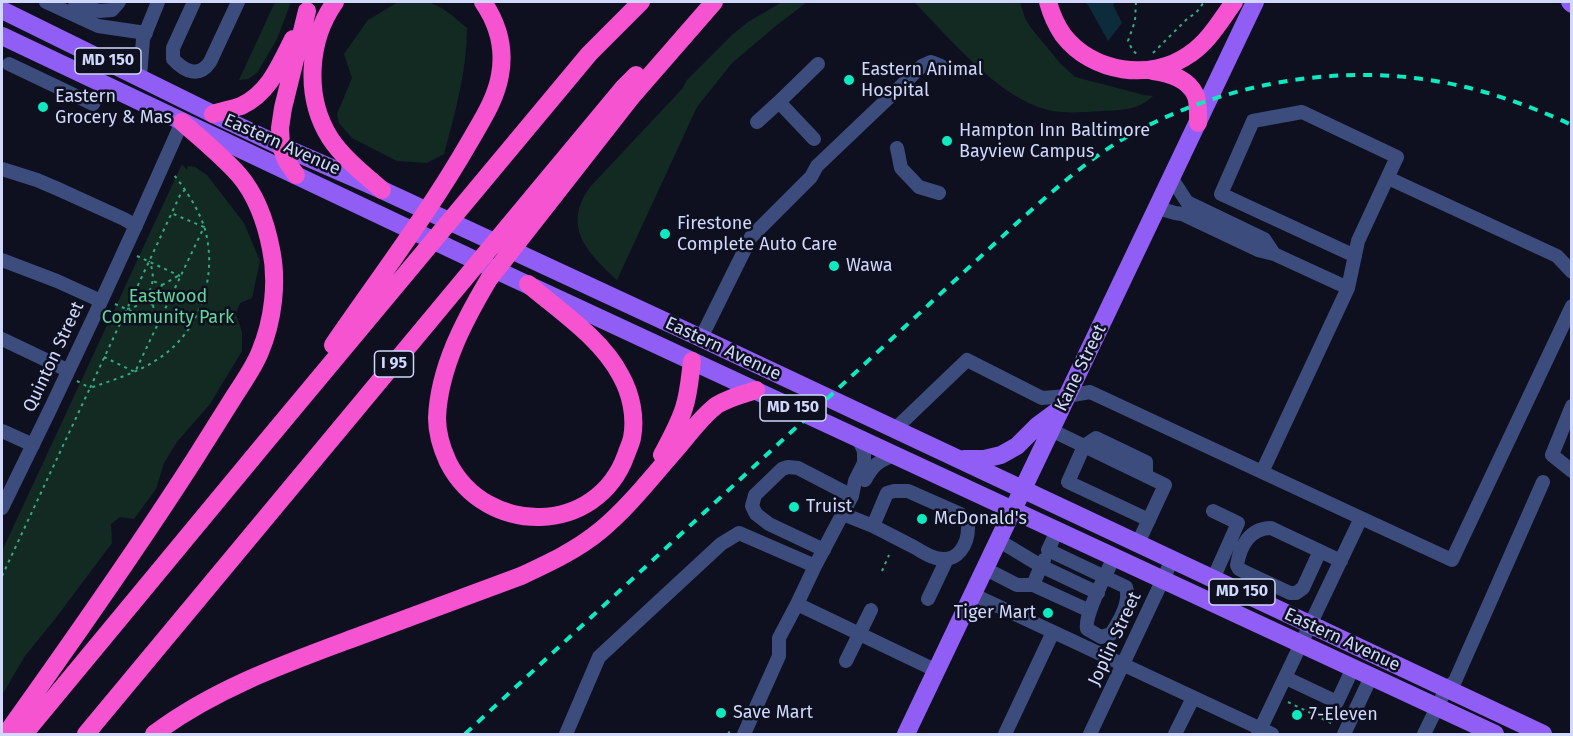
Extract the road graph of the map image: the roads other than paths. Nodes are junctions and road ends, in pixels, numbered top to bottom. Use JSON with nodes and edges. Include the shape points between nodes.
{"nodes":[{"id":1,"x":46,"y":2,"type":"edge"},
{"id":2,"x":75,"y":2,"type":"edge"},
{"id":3,"x":120,"y":2,"type":"edge"},
{"id":4,"x":158,"y":2,"type":"edge"},
{"id":5,"x":194,"y":2,"type":"edge"},
{"id":6,"x":238,"y":2,"type":"edge"},
{"id":7,"x":335,"y":2,"type":"edge"},
{"id":8,"x":483,"y":2,"type":"edge"},
{"id":9,"x":641,"y":2,"type":"edge"},
{"id":10,"x":713,"y":2,"type":"edge"},
{"id":11,"x":1048,"y":2,"type":"edge"},
{"id":12,"x":1234,"y":2,"type":"edge"},
{"id":13,"x":1255,"y":2,"type":"edge"},
{"id":14,"x":310,"y":6,"type":"edge"},
{"id":15,"x":2,"y":10,"type":"edge"},
{"id":16,"x":146,"y":33,"type":"junction"},
{"id":17,"x":2,"y":36,"type":"edge"},
{"id":18,"x":19,"y":44,"type":"junction"},
{"id":19,"x":43,"y":55,"type":"junction"},
{"id":20,"x":1147,"y":61,"type":"junction"},
{"id":21,"x":5,"y":62,"type":"edge"},
{"id":22,"x":818,"y":64,"type":"dead end"},
{"id":23,"x":941,"y":66,"type":"dead end"},
{"id":24,"x":78,"y":72,"type":"junction"},
{"id":25,"x":33,"y":75,"type":"junction"},
{"id":26,"x":140,"y":77,"type":"junction"},
{"id":27,"x":104,"y":84,"type":"junction"},
{"id":28,"x":69,"y":92,"type":"junction"},
{"id":29,"x":779,"y":102,"type":"junction"},
{"id":30,"x":213,"y":114,"type":"junction"},
{"id":31,"x":182,"y":122,"type":"junction"},
{"id":32,"x":757,"y":122,"type":"dead end"},
{"id":33,"x":1198,"y":123,"type":"junction"},
{"id":34,"x":814,"y":139,"type":"dead end"},
{"id":35,"x":281,"y":146,"type":"junction"},
{"id":36,"x":897,"y":148,"type":"dead end"},
{"id":37,"x":2,"y":169,"type":"edge"},
{"id":38,"x":296,"y":176,"type":"junction"},
{"id":39,"x":1388,"y":178,"type":"junction"},
{"id":40,"x":1172,"y":179,"type":"junction"},
{"id":41,"x":382,"y":190,"type":"junction"},
{"id":42,"x":939,"y":193,"type":"dead end"},
{"id":43,"x":1158,"y":208,"type":"junction"},
{"id":44,"x":136,"y":226,"type":"junction"},
{"id":45,"x":1274,"y":254,"type":"junction"},
{"id":46,"x":1355,"y":256,"type":"junction"},
{"id":47,"x":2,"y":260,"type":"edge"},
{"id":48,"x":1572,"y":272,"type":"edge"},
{"id":49,"x":528,"y":285,"type":"junction"},
{"id":50,"x":1348,"y":288,"type":"junction"},
{"id":51,"x":101,"y":301,"type":"junction"},
{"id":52,"x":1572,"y":306,"type":"edge"},
{"id":53,"x":701,"y":338,"type":"junction"},
{"id":54,"x":2,"y":339,"type":"edge"},
{"id":55,"x":692,"y":361,"type":"junction"},
{"id":56,"x":71,"y":375,"type":"junction"},
{"id":57,"x":756,"y":390,"type":"junction"},
{"id":58,"x":1064,"y":402,"type":"junction"},
{"id":59,"x":1572,"y":406,"type":"edge"},
{"id":60,"x":895,"y":429,"type":"junction"},
{"id":61,"x":1051,"y":430,"type":"junction"},
{"id":62,"x":2,"y":431,"type":"edge"},
{"id":63,"x":269,"y":438,"type":"junction"},
{"id":64,"x":858,"y":438,"type":"junction"},
{"id":65,"x":33,"y":445,"type":"junction"},
{"id":66,"x":1084,"y":446,"type":"junction"},
{"id":67,"x":895,"y":455,"type":"junction"},
{"id":68,"x":958,"y":459,"type":"junction"},
{"id":69,"x":1572,"y":471,"type":"edge"},
{"id":70,"x":1262,"y":472,"type":"junction"},
{"id":71,"x":649,"y":481,"type":"junction"},
{"id":72,"x":1543,"y":482,"type":"dead end"},
{"id":73,"x":1023,"y":489,"type":"junction"},
{"id":74,"x":1086,"y":490,"type":"junction"},
{"id":75,"x":852,"y":496,"type":"junction"},
{"id":76,"x":2,"y":508,"type":"edge"},
{"id":77,"x":1012,"y":510,"type":"junction"},
{"id":78,"x":1213,"y":511,"type":"dead end"},
{"id":79,"x":843,"y":514,"type":"junction"},
{"id":80,"x":1075,"y":514,"type":"junction"},
{"id":81,"x":1361,"y":518,"type":"junction"},
{"id":82,"x":1149,"y":520,"type":"junction"},
{"id":83,"x":873,"y":526,"type":"junction"},
{"id":84,"x":1057,"y":531,"type":"junction"},
{"id":85,"x":998,"y":540,"type":"junction"},
{"id":86,"x":1138,"y":543,"type":"junction"},
{"id":87,"x":1048,"y":549,"type":"junction"},
{"id":88,"x":824,"y":550,"type":"junction"},
{"id":89,"x":1320,"y":551,"type":"junction"},
{"id":90,"x":1114,"y":557,"type":"junction"},
{"id":91,"x":947,"y":559,"type":"junction"},
{"id":92,"x":1172,"y":560,"type":"junction"},
{"id":93,"x":1341,"y":561,"type":"junction"},
{"id":94,"x":815,"y":566,"type":"junction"},
{"id":95,"x":1041,"y":566,"type":"junction"},
{"id":96,"x":984,"y":568,"type":"junction"},
{"id":97,"x":1105,"y":576,"type":"junction"},
{"id":98,"x":1213,"y":579,"type":"junction"},
{"id":99,"x":1162,"y":580,"type":"junction"},
{"id":100,"x":1033,"y":585,"type":"junction"},
{"id":101,"x":1098,"y":593,"type":"junction"},
{"id":102,"x":972,"y":594,"type":"junction"},
{"id":103,"x":928,"y":599,"type":"dead end"},
{"id":104,"x":797,"y":604,"type":"junction"},
{"id":105,"x":871,"y":610,"type":"dead end"},
{"id":106,"x":1089,"y":613,"type":"junction"},
{"id":107,"x":1311,"y":625,"type":"junction"},
{"id":108,"x":1053,"y":632,"type":"junction"},
{"id":109,"x":859,"y":634,"type":"junction"},
{"id":110,"x":1302,"y":645,"type":"junction"},
{"id":111,"x":846,"y":661,"type":"dead end"},
{"id":112,"x":1122,"y":665,"type":"junction"},
{"id":113,"x":1353,"y":668,"type":"junction"},
{"id":114,"x":937,"y":671,"type":"junction"},
{"id":115,"x":1371,"y":677,"type":"junction"},
{"id":116,"x":1286,"y":678,"type":"junction"},
{"id":117,"x":1446,"y":689,"type":"junction"},
{"id":118,"x":1193,"y":698,"type":"junction"},
{"id":119,"x":1437,"y":708,"type":"junction"},
{"id":120,"x":1345,"y":732,"type":"edge"},
{"id":121,"x":1264,"y":733,"type":"edge"},
{"id":122,"x":6,"y":735,"type":"edge"},
{"id":123,"x":24,"y":735,"type":"edge"},
{"id":124,"x":86,"y":735,"type":"edge"},
{"id":125,"x":154,"y":735,"type":"edge"},
{"id":126,"x":566,"y":735,"type":"edge"},
{"id":127,"x":744,"y":735,"type":"edge"},
{"id":128,"x":906,"y":735,"type":"edge"},
{"id":129,"x":1005,"y":735,"type":"edge"},
{"id":130,"x":1090,"y":735,"type":"edge"},
{"id":131,"x":1175,"y":735,"type":"edge"},
{"id":132,"x":1425,"y":735,"type":"edge"},
{"id":133,"x":1495,"y":735,"type":"edge"},
{"id":134,"x":1543,"y":735,"type":"edge"}],
"edges":[{"from":1,"to":16,"type":"street","via":[[98,26]]},
{"from":2,"to":3,"type":"street","via":[[99,12],[112,10]]},
{"from":4,"to":16,"type":"street"},
{"from":5,"to":6,"type":"street","via":[[173,48],[173,59],[195,72],[205,69],[210,62]]},
{"from":7,"to":41,"type":"highway","via":[[316,40],[312,63],[319,114],[342,153]]},
{"from":8,"to":63,"type":"highway","via":[[493,17],[502,56],[495,94],[486,113],[440,189]]},
{"from":9,"to":63,"type":"highway","number":"I 95","via":[[589,54]]},
{"from":10,"to":49,"type":"highway","via":[[633,95],[489,279],[446,368],[437,420],[442,449],[454,474],[489,506],[511,515],[535,518],[582,507],[601,493],[624,459],[632,437],[633,415],[629,395],[610,358]]},
{"from":10,"to":124,"type":"highway","number":"I 95","via":[[624,87]]},
{"from":11,"to":20,"type":"highway","via":[[1062,34],[1097,62],[1131,71]]},
{"from":12,"to":20,"type":"highway","via":[[1202,45],[1189,55],[1171,64]]},
{"from":13,"to":33,"type":"main road","name":"Kane Street"},
{"from":14,"to":30,"type":"highway","via":[[269,85],[240,106]]},
{"from":14,"to":35,"type":"highway","via":[[284,108]]},
{"from":15,"to":26,"type":"main road","name":"Eastern Avenue","number":"MD 150"},
{"from":16,"to":26,"type":"street"},
{"from":17,"to":18,"type":"main road","name":"Eastern Avenue","number":"MD 150"},
{"from":18,"to":19,"type":"main road","name":"Eastern Avenue","number":"MD 150"},
{"from":18,"to":21,"type":"street"},
{"from":19,"to":24,"type":"main road","name":"Eastern Avenue","number":"MD 150"},
{"from":19,"to":25,"type":"street"},
{"from":20,"to":33,"type":"highway","via":[[1176,76],[1195,93]]},
{"from":21,"to":25,"type":"street"},
{"from":22,"to":29,"type":"street"},
{"from":23,"to":53,"type":"street","via":[[931,62],[922,66],[751,237]]},
{"from":24,"to":27,"type":"main road","name":"Eastern Avenue","number":"MD 150"},
{"from":24,"to":28,"type":"street"},
{"from":25,"to":28,"type":"street"},
{"from":26,"to":30,"type":"main road","name":"Eastern Avenue","number":"MD 150"},
{"from":27,"to":28,"type":"street","via":[[93,104]]},
{"from":27,"to":31,"type":"main road","name":"Eastern Avenue","number":"MD 150"},
{"from":29,"to":32,"type":"street"},
{"from":29,"to":34,"type":"street"},
{"from":30,"to":35,"type":"main road","name":"Eastern Avenue","number":"MD 150"},
{"from":31,"to":38,"type":"main road","name":"Eastern Avenue","number":"MD 150"},
{"from":31,"to":44,"type":"street","name":"Quinton Street"},
{"from":31,"to":122,"type":"highway","via":[[239,176],[255,199],[272,251],[274,280],[268,329],[248,376],[181,480]]},
{"from":33,"to":40,"type":"main road","name":"Kane Street"},
{"from":35,"to":38,"type":"highway"},
{"from":35,"to":41,"type":"main road","name":"Eastern Avenue","number":"MD 150"},
{"from":36,"to":42,"type":"street","via":[[901,168],[919,187]]},
{"from":37,"to":44,"type":"street"},
{"from":38,"to":49,"type":"main road","name":"Eastern Avenue","number":"MD 150"},
{"from":39,"to":46,"type":"street","via":[[1358,241]]},
{"from":39,"to":46,"type":"street","via":[[1397,157],[1302,112],[1253,122],[1221,194]]},
{"from":39,"to":48,"type":"street","via":[[1557,256]]},
{"from":40,"to":43,"type":"main road","name":"Kane Street"},
{"from":40,"to":45,"type":"street","via":[[1187,202],[1264,239]]},
{"from":41,"to":53,"type":"main road","name":"Eastern Avenue","number":"MD 150"},
{"from":43,"to":45,"type":"street","via":[[1182,213]]},
{"from":43,"to":58,"type":"main road","name":"Kane Street"},
{"from":44,"to":51,"type":"street","name":"Quinton Street"},
{"from":45,"to":50,"type":"street"},
{"from":46,"to":50,"type":"street"},
{"from":47,"to":51,"type":"street"},
{"from":49,"to":55,"type":"main road","name":"Eastern Avenue","number":"MD 150"},
{"from":50,"to":70,"type":"street"},
{"from":51,"to":56,"type":"street","name":"Quinton Street"},
{"from":52,"to":81,"type":"street","via":[[1452,560]]},
{"from":53,"to":55,"type":"main road"},
{"from":53,"to":60,"type":"main road","name":"Eastern Avenue","number":"MD 150"},
{"from":54,"to":56,"type":"street"},
{"from":55,"to":57,"type":"main road","name":"Eastern Avenue","number":"MD 150"},
{"from":55,"to":71,"type":"highway","via":[[685,406]]},
{"from":56,"to":65,"type":"street","name":"Quinton Street"},
{"from":57,"to":64,"type":"main road","name":"Eastern Avenue","number":"MD 150"},
{"from":57,"to":71,"type":"highway","via":[[717,405]]},
{"from":58,"to":60,"type":"street","via":[[1042,398],[967,360]]},
{"from":58,"to":61,"type":"main road","name":"Kane Street"},
{"from":58,"to":68,"type":"main road","via":[[1017,446],[1001,455]]},
{"from":58,"to":70,"type":"street","via":[[1090,392]]},
{"from":59,"to":69,"type":"street","via":[[1552,455]]},
{"from":60,"to":68,"type":"main road","name":"Eastern Avenue","number":"MD 150"},
{"from":61,"to":66,"type":"street"},
{"from":61,"to":73,"type":"main road","name":"Kane Street"},
{"from":62,"to":65,"type":"street"},
{"from":63,"to":123,"type":"highway","number":"I 95"},
{"from":64,"to":67,"type":"main road","name":"Eastern Avenue","number":"MD 150"},
{"from":64,"to":75,"type":"street","via":[[864,464]]},
{"from":65,"to":76,"type":"street","name":"Quinton Street"},
{"from":66,"to":74,"type":"street","via":[[1068,482]]},
{"from":66,"to":82,"type":"street","via":[[1165,485]]},
{"from":67,"to":75,"type":"street","via":[[872,468]]},
{"from":67,"to":77,"type":"main road","name":"Eastern Avenue","number":"MD 150"},
{"from":68,"to":73,"type":"main road","name":"Eastern Avenue","number":"MD 150"},
{"from":70,"to":81,"type":"street"},
{"from":71,"to":125,"type":"highway","via":[[602,530],[552,562],[240,682]]},
{"from":72,"to":117,"type":"street","via":[[1455,681]]},
{"from":73,"to":77,"type":"main road","name":"Kane Street"},
{"from":73,"to":80,"type":"main road","name":"Eastern Avenue","number":"MD 150"},
{"from":74,"to":80,"type":"street"},
{"from":74,"to":82,"type":"street"},
{"from":75,"to":79,"type":"street"},
{"from":75,"to":88,"type":"street","via":[[798,468],[788,467],[755,495],[752,506],[756,514]]},
{"from":77,"to":84,"type":"main road","name":"Eastern Avenue","number":"MD 150"},
{"from":77,"to":85,"type":"main road","name":"Kane Street"},
{"from":78,"to":98,"type":"street","via":[[1238,523]]},
{"from":79,"to":83,"type":"street"},
{"from":79,"to":88,"type":"street"},
{"from":80,"to":86,"type":"main road","name":"Eastern Avenue","number":"MD 150"},
{"from":81,"to":93,"type":"street"},
{"from":82,"to":86,"type":"street"},
{"from":83,"to":91,"type":"street","via":[[935,558]]},
{"from":83,"to":91,"type":"street","via":[[886,493],[908,491],[960,514],[969,524],[969,534],[964,548]]},
{"from":84,"to":87,"type":"street"},
{"from":84,"to":90,"type":"main road","name":"Eastern Avenue","number":"MD 150"},
{"from":85,"to":95,"type":"street"},
{"from":85,"to":96,"type":"main road","name":"Kane Street"},
{"from":86,"to":92,"type":"main road","name":"Eastern Avenue","number":"MD 150"},
{"from":87,"to":95,"type":"street"},
{"from":87,"to":97,"type":"street"},
{"from":88,"to":94,"type":"street"},
{"from":89,"to":89,"type":"street","via":[[1271,528],[1249,537],[1237,565],[1296,593],[1303,588]]},
{"from":89,"to":93,"type":"street"},
{"from":90,"to":97,"type":"street"},
{"from":90,"to":99,"type":"main road","name":"Eastern Avenue","number":"MD 150"},
{"from":91,"to":103,"type":"street"},
{"from":92,"to":98,"type":"main road","name":"Eastern Avenue","number":"MD 150"},
{"from":92,"to":99,"type":"street","name":"Joplin Street"},
{"from":93,"to":107,"type":"street"},
{"from":94,"to":104,"type":"street"},
{"from":94,"to":126,"type":"street","via":[[739,533],[721,544],[599,657]]},
{"from":95,"to":100,"type":"street"},
{"from":95,"to":101,"type":"street"},
{"from":96,"to":100,"type":"street","via":[[1017,585]]},
{"from":96,"to":102,"type":"main road","name":"Kane Street"},
{"from":97,"to":101,"type":"street"},
{"from":97,"to":106,"type":"street","via":[[1126,587],[1129,594],[1111,634],[1101,637],[1087,629]]},
{"from":98,"to":107,"type":"main road","name":"Eastern Avenue","number":"MD 150"},
{"from":99,"to":110,"type":"main road","name":"Eastern Avenue","number":"MD 150"},
{"from":99,"to":112,"type":"street","name":"Joplin Street"},
{"from":100,"to":106,"type":"street"},
{"from":101,"to":106,"type":"street"},
{"from":102,"to":108,"type":"street"},
{"from":102,"to":114,"type":"main road","name":"Kane Street"},
{"from":104,"to":109,"type":"street"},
{"from":104,"to":127,"type":"street","via":[[779,638],[778,656]]},
{"from":105,"to":109,"type":"street"},
{"from":107,"to":110,"type":"street"},
{"from":107,"to":117,"type":"main road","name":"Eastern Avenue","number":"MD 150"},
{"from":108,"to":112,"type":"street"},
{"from":108,"to":129,"type":"street"},
{"from":109,"to":111,"type":"street"},
{"from":109,"to":114,"type":"street"},
{"from":110,"to":113,"type":"main road","name":"Eastern Avenue","number":"MD 150"},
{"from":110,"to":116,"type":"street"},
{"from":112,"to":118,"type":"street"},
{"from":112,"to":130,"type":"street","name":"Joplin Street"},
{"from":113,"to":115,"type":"main road","name":"Eastern Avenue","number":"MD 150"},
{"from":113,"to":116,"type":"street","via":[[1337,702]]},
{"from":114,"to":128,"type":"main road","name":"Kane Street"},
{"from":115,"to":119,"type":"main road","name":"Eastern Avenue","number":"MD 150"},
{"from":115,"to":120,"type":"street"},
{"from":116,"to":121,"type":"street"},
{"from":117,"to":119,"type":"street"},
{"from":117,"to":134,"type":"main road","name":"Eastern Avenue","number":"MD 150"},
{"from":118,"to":121,"type":"street"},
{"from":118,"to":131,"type":"street"},
{"from":119,"to":132,"type":"street"},
{"from":119,"to":133,"type":"main road","name":"Eastern Avenue","number":"MD 150"}]}
